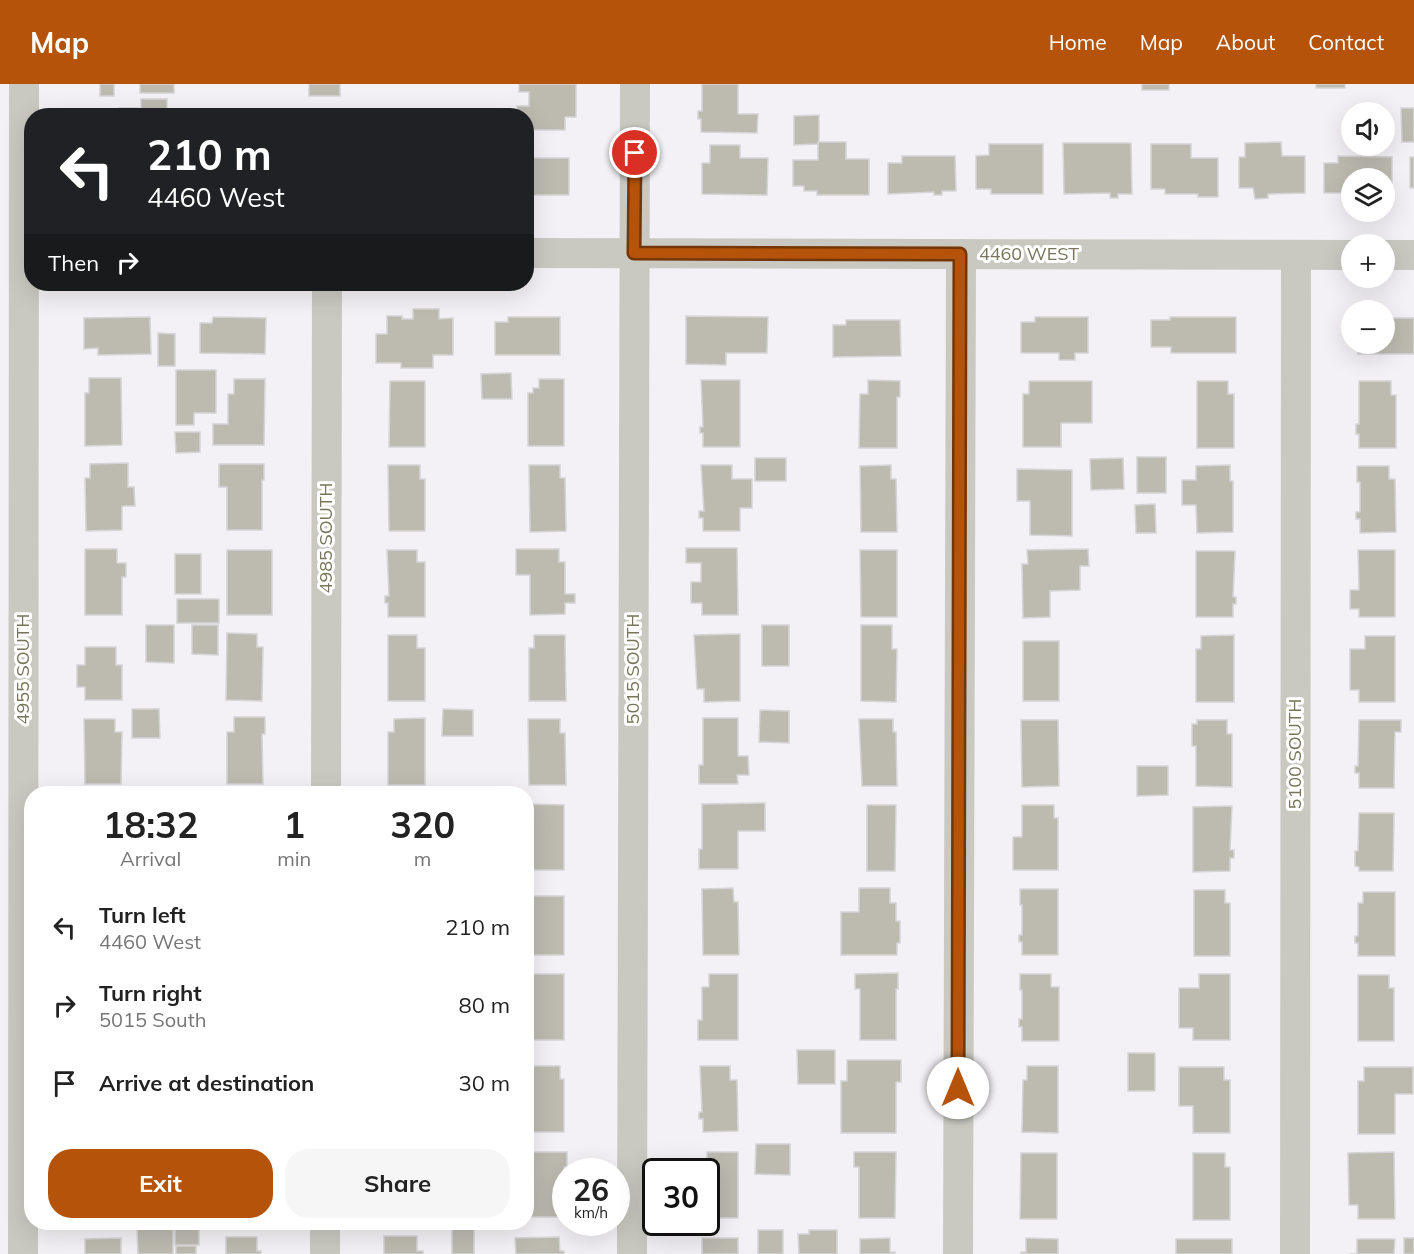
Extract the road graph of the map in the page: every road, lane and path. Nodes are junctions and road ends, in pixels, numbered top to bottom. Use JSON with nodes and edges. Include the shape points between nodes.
{"nodes":[{"id":1,"x":24,"y":84,"type":"edge"},
{"id":2,"x":635,"y":84,"type":"edge"},
{"id":3,"x":18,"y":252,"type":"edge"},
{"id":4,"x":534,"y":253,"type":"edge"},
{"id":5,"x":634,"y":253,"type":"junction"},
{"id":6,"x":960,"y":254,"type":"junction"},
{"id":7,"x":1296,"y":255,"type":"junction"},
{"id":8,"x":1341,"y":255,"type":"edge"},
{"id":9,"x":1395,"y":255,"type":"edge"},
{"id":10,"x":1414,"y":255,"type":"edge"},
{"id":11,"x":327,"y":291,"type":"edge"},
{"id":12,"x":326,"y":786,"type":"edge"},
{"id":13,"x":325,"y":1230,"type":"edge"},
{"id":14,"x":23,"y":1254,"type":"edge"},
{"id":15,"x":325,"y":1254,"type":"edge"},
{"id":16,"x":632,"y":1254,"type":"edge"},
{"id":17,"x":958,"y":1254,"type":"edge"},
{"id":18,"x":1295,"y":1254,"type":"edge"}],
"edges":[{"from":1,"to":3,"type":"street","name":"4955 SOUTH"},
{"from":2,"to":5,"type":"street","name":"5015 SOUTH"},
{"from":3,"to":14,"type":"street","name":"4955 SOUTH"},
{"from":4,"to":5,"type":"street","name":"4460 WEST"},
{"from":5,"to":6,"type":"street","name":"4460 WEST"},
{"from":5,"to":16,"type":"street","name":"5015 SOUTH"},
{"from":6,"to":7,"type":"street","name":"4460 WEST"},
{"from":6,"to":17,"type":"street"},
{"from":7,"to":8,"type":"street","name":"4460 WEST"},
{"from":7,"to":18,"type":"street","name":"5100 SOUTH"},
{"from":9,"to":10,"type":"street"},
{"from":11,"to":12,"type":"street","name":"4985 SOUTH"},
{"from":13,"to":15,"type":"street"}]}
